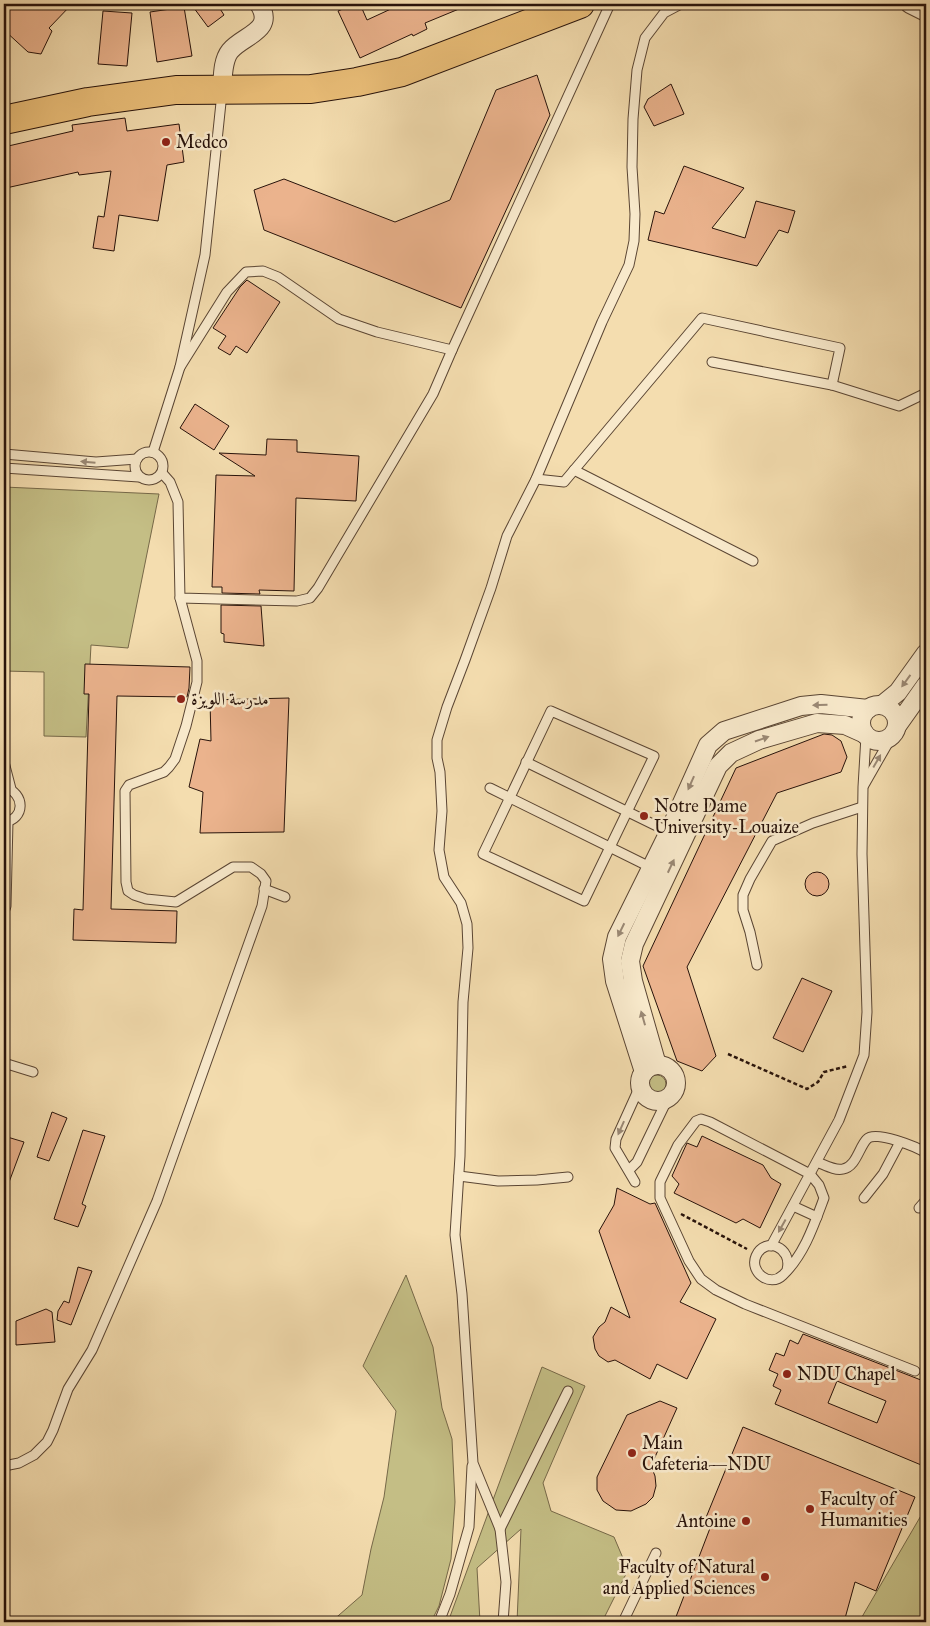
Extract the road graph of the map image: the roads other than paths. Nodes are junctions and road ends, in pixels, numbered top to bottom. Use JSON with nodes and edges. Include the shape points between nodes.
{"nodes":[{"id":1,"x":259,"y":4,"type":"edge"},
{"id":2,"x":580,"y":4,"type":"edge"},
{"id":3,"x":610,"y":4,"type":"edge"},
{"id":4,"x":680,"y":4,"type":"edge"},
{"id":5,"x":910,"y":4,"type":"edge"},
{"id":6,"x":926,"y":12,"type":"edge"},
{"id":7,"x":222,"y":90,"type":"junction"},
{"id":8,"x":4,"y":120,"type":"edge"},
{"id":9,"x":452,"y":350,"type":"junction"},
{"id":10,"x":712,"y":362,"type":"dead end"},
{"id":11,"x":180,"y":367,"type":"junction"},
{"id":12,"x":832,"y":385,"type":"junction"},
{"id":13,"x":926,"y":393,"type":"edge"},
{"id":14,"x":153,"y":452,"type":"junction"},
{"id":15,"x":4,"y":454,"type":"edge"},
{"id":16,"x":137,"y":459,"type":"junction"},
{"id":17,"x":4,"y":468,"type":"edge"},
{"id":18,"x":574,"y":470,"type":"junction"},
{"id":19,"x":162,"y":473,"type":"junction"},
{"id":20,"x":139,"y":477,"type":"junction"},
{"id":21,"x":536,"y":478,"type":"junction"},
{"id":22,"x":753,"y":561,"type":"dead end"},
{"id":23,"x":180,"y":598,"type":"junction"},
{"id":24,"x":926,"y":653,"type":"edge"},
{"id":25,"x":926,"y":685,"type":"edge"},
{"id":26,"x":875,"y":707,"type":"junction"},
{"id":27,"x":895,"y":731,"type":"junction"},
{"id":28,"x":865,"y":735,"type":"junction"},
{"id":29,"x":4,"y":762,"type":"edge"},
{"id":30,"x":526,"y":762,"type":"junction"},
{"id":31,"x":863,"y":787,"type":"junction"},
{"id":32,"x":8,"y":788,"type":"edge"},
{"id":33,"x":490,"y":788,"type":"dead end"},
{"id":34,"x":510,"y":798,"type":"junction"},
{"id":35,"x":862,"y":807,"type":"junction"},
{"id":36,"x":627,"y":811,"type":"junction"},
{"id":37,"x":6,"y":821,"type":"edge"},
{"id":38,"x":669,"y":832,"type":"junction"},
{"id":39,"x":610,"y":848,"type":"junction"},
{"id":40,"x":652,"y":868,"type":"junction"},
{"id":41,"x":264,"y":889,"type":"junction"},
{"id":42,"x":285,"y":897,"type":"dead end"},
{"id":43,"x":4,"y":912,"type":"edge"},
{"id":44,"x":757,"y":965,"type":"dead end"},
{"id":45,"x":4,"y":1063,"type":"edge"},
{"id":46,"x":33,"y":1072,"type":"dead end"},
{"id":47,"x":647,"y":1075,"type":"junction"},
{"id":48,"x":668,"y":1098,"type":"junction"},
{"id":49,"x":900,"y":1142,"type":"junction"},
{"id":50,"x":926,"y":1153,"type":"edge"},
{"id":51,"x":817,"y":1162,"type":"junction"},
{"id":52,"x":628,"y":1170,"type":"junction"},
{"id":53,"x":810,"y":1174,"type":"junction"},
{"id":54,"x":459,"y":1176,"type":"junction"},
{"id":55,"x":568,"y":1177,"type":"dead end"},
{"id":56,"x":635,"y":1182,"type":"dead end"},
{"id":57,"x":864,"y":1198,"type":"dead end"},
{"id":58,"x":926,"y":1200,"type":"edge"},
{"id":59,"x":793,"y":1206,"type":"junction"},
{"id":60,"x":919,"y":1208,"type":"dead end"},
{"id":61,"x":817,"y":1217,"type":"junction"},
{"id":62,"x":771,"y":1246,"type":"junction"},
{"id":63,"x":787,"y":1270,"type":"junction"},
{"id":64,"x":915,"y":1371,"type":"dead end"},
{"id":65,"x":568,"y":1390,"type":"dead end"},
{"id":66,"x":473,"y":1463,"type":"junction"},
{"id":67,"x":4,"y":1466,"type":"edge"},
{"id":68,"x":500,"y":1529,"type":"junction"},
{"id":69,"x":656,"y":1553,"type":"dead end"},
{"id":70,"x":439,"y":1622,"type":"edge"},
{"id":71,"x":503,"y":1622,"type":"edge"},
{"id":72,"x":624,"y":1622,"type":"edge"}],
"edges":[{"from":1,"to":7,"type":"street","via":[[264,19],[260,28],[230,51],[224,63]]},
{"from":2,"to":7,"type":"highway","via":[[402,72],[311,89]]},
{"from":3,"to":9,"type":"lane"},
{"from":4,"to":21,"type":"lane","via":[[664,13],[645,38],[638,70],[632,119],[634,241],[629,265]]},
{"from":5,"to":6,"type":"street"},
{"from":7,"to":8,"type":"highway","via":[[176,90],[88,102]]},
{"from":7,"to":11,"type":"lane","via":[[205,255]]},
{"from":9,"to":11,"type":"lane","via":[[338,319],[278,277],[263,271],[246,272],[227,292]]},
{"from":9,"to":23,"type":"lane","via":[[428,402],[310,598],[297,601]]},
{"from":10,"to":12,"type":"lane"},
{"from":11,"to":14,"type":"lane"},
{"from":12,"to":13,"type":"lane","via":[[899,406]]},
{"from":12,"to":18,"type":"lane","via":[[840,348],[702,318]]},
{"from":14,"to":16,"type":"lane","via":[[141,454]]},
{"from":14,"to":19,"type":"lane","via":[[163,461]]},
{"from":16,"to":15,"type":"lane","one_way":true,"via":[[96,462]]},
{"from":16,"to":20,"type":"lane","via":[[135,465]]},
{"from":17,"to":20,"type":"lane"},
{"from":18,"to":21,"type":"lane","via":[[564,482]]},
{"from":18,"to":22,"type":"lane"},
{"from":19,"to":20,"type":"lane","via":[[151,480]]},
{"from":19,"to":23,"type":"lane","via":[[170,482],[178,502]]},
{"from":21,"to":54,"type":"lane","via":[[507,536],[437,740],[442,868],[468,924]]},
{"from":23,"to":41,"type":"lane","via":[[197,661],[197,682],[175,759],[164,772],[129,784],[125,791],[128,891],[146,898],[176,902],[233,867],[251,867],[261,874],[266,881]]},
{"from":24,"to":26,"type":"street","one_way":true,"via":[[898,692]]},
{"from":25,"to":27,"type":"street"},
{"from":26,"to":27,"type":"street","via":[[894,712],[897,719]]},
{"from":26,"to":28,"type":"street","via":[[864,714],[862,727]]},
{"from":26,"to":38,"type":"street","one_way":true,"via":[[801,706],[724,731],[708,746]]},
{"from":27,"to":28,"type":"street","via":[[884,740],[874,740]]},
{"from":31,"to":27,"type":"lane","one_way":true},
{"from":28,"to":31,"type":"lane"},
{"from":47,"to":28,"type":"street","one_way":true,"via":[[630,962],[634,944],[718,766],[731,753],[759,740],[817,723],[845,725]]},
{"from":29,"to":32,"type":"lane"},
{"from":30,"to":34,"type":"lane"},
{"from":30,"to":36,"type":"lane"},
{"from":30,"to":36,"type":"lane","via":[[551,711],[654,756]]},
{"from":31,"to":35,"type":"lane"},
{"from":32,"to":37,"type":"lane","via":[[17,794],[20,802],[15,817]]},
{"from":33,"to":34,"type":"lane"},
{"from":34,"to":39,"type":"lane"},
{"from":34,"to":39,"type":"lane","via":[[483,854],[584,901]]},
{"from":35,"to":44,"type":"lane","via":[[772,841],[743,895],[743,910]]},
{"from":35,"to":51,"type":"lane","via":[[867,1012],[864,1055],[839,1120]]},
{"from":36,"to":38,"type":"lane"},
{"from":36,"to":39,"type":"lane"},
{"from":37,"to":43,"type":"lane"},
{"from":38,"to":40,"type":"street"},
{"from":39,"to":40,"type":"lane"},
{"from":40,"to":47,"type":"street","one_way":true,"via":[[617,937],[612,959],[615,981]]},
{"from":41,"to":42,"type":"lane"},
{"from":41,"to":67,"type":"lane","via":[[262,906],[156,1201],[92,1350],[68,1389],[47,1442],[19,1464]]},
{"from":45,"to":46,"type":"lane"},
{"from":47,"to":48,"type":"street","via":[[645,1097],[662,1101]]},
{"from":47,"to":48,"type":"street","via":[[664,1066],[671,1071],[676,1085]]},
{"from":47,"to":52,"type":"lane","one_way":true,"via":[[616,1139],[615,1148]]},
{"from":48,"to":52,"type":"lane","via":[[637,1162]]},
{"from":49,"to":50,"type":"lane"},
{"from":49,"to":51,"type":"lane","via":[[872,1136],[845,1169],[837,1170]]},
{"from":49,"to":57,"type":"lane","via":[[883,1174]]},
{"from":51,"to":53,"type":"lane"},
{"from":52,"to":56,"type":"lane"},
{"from":53,"to":59,"type":"lane"},
{"from":53,"to":61,"type":"lane","via":[[824,1198]]},
{"from":53,"to":64,"type":"lane","via":[[701,1119],[678,1144],[660,1182],[660,1198],[701,1279],[716,1290]]},
{"from":54,"to":55,"type":"lane","via":[[498,1181]]},
{"from":54,"to":66,"type":"lane","via":[[455,1236]]},
{"from":58,"to":60,"type":"lane"},
{"from":59,"to":61,"type":"lane"},
{"from":59,"to":62,"type":"lane","one_way":true},
{"from":61,"to":63,"type":"lane","via":[[800,1254]]},
{"from":62,"to":63,"type":"lane","via":[[786,1253]]},
{"from":62,"to":63,"type":"lane","via":[[757,1254],[755,1265],[759,1274],[774,1280]]},
{"from":65,"to":68,"type":"lane"},
{"from":66,"to":68,"type":"lane"},
{"from":66,"to":70,"type":"lane","via":[[469,1528]]},
{"from":68,"to":71,"type":"lane","via":[[506,1582]]},
{"from":69,"to":72,"type":"lane"}]}
